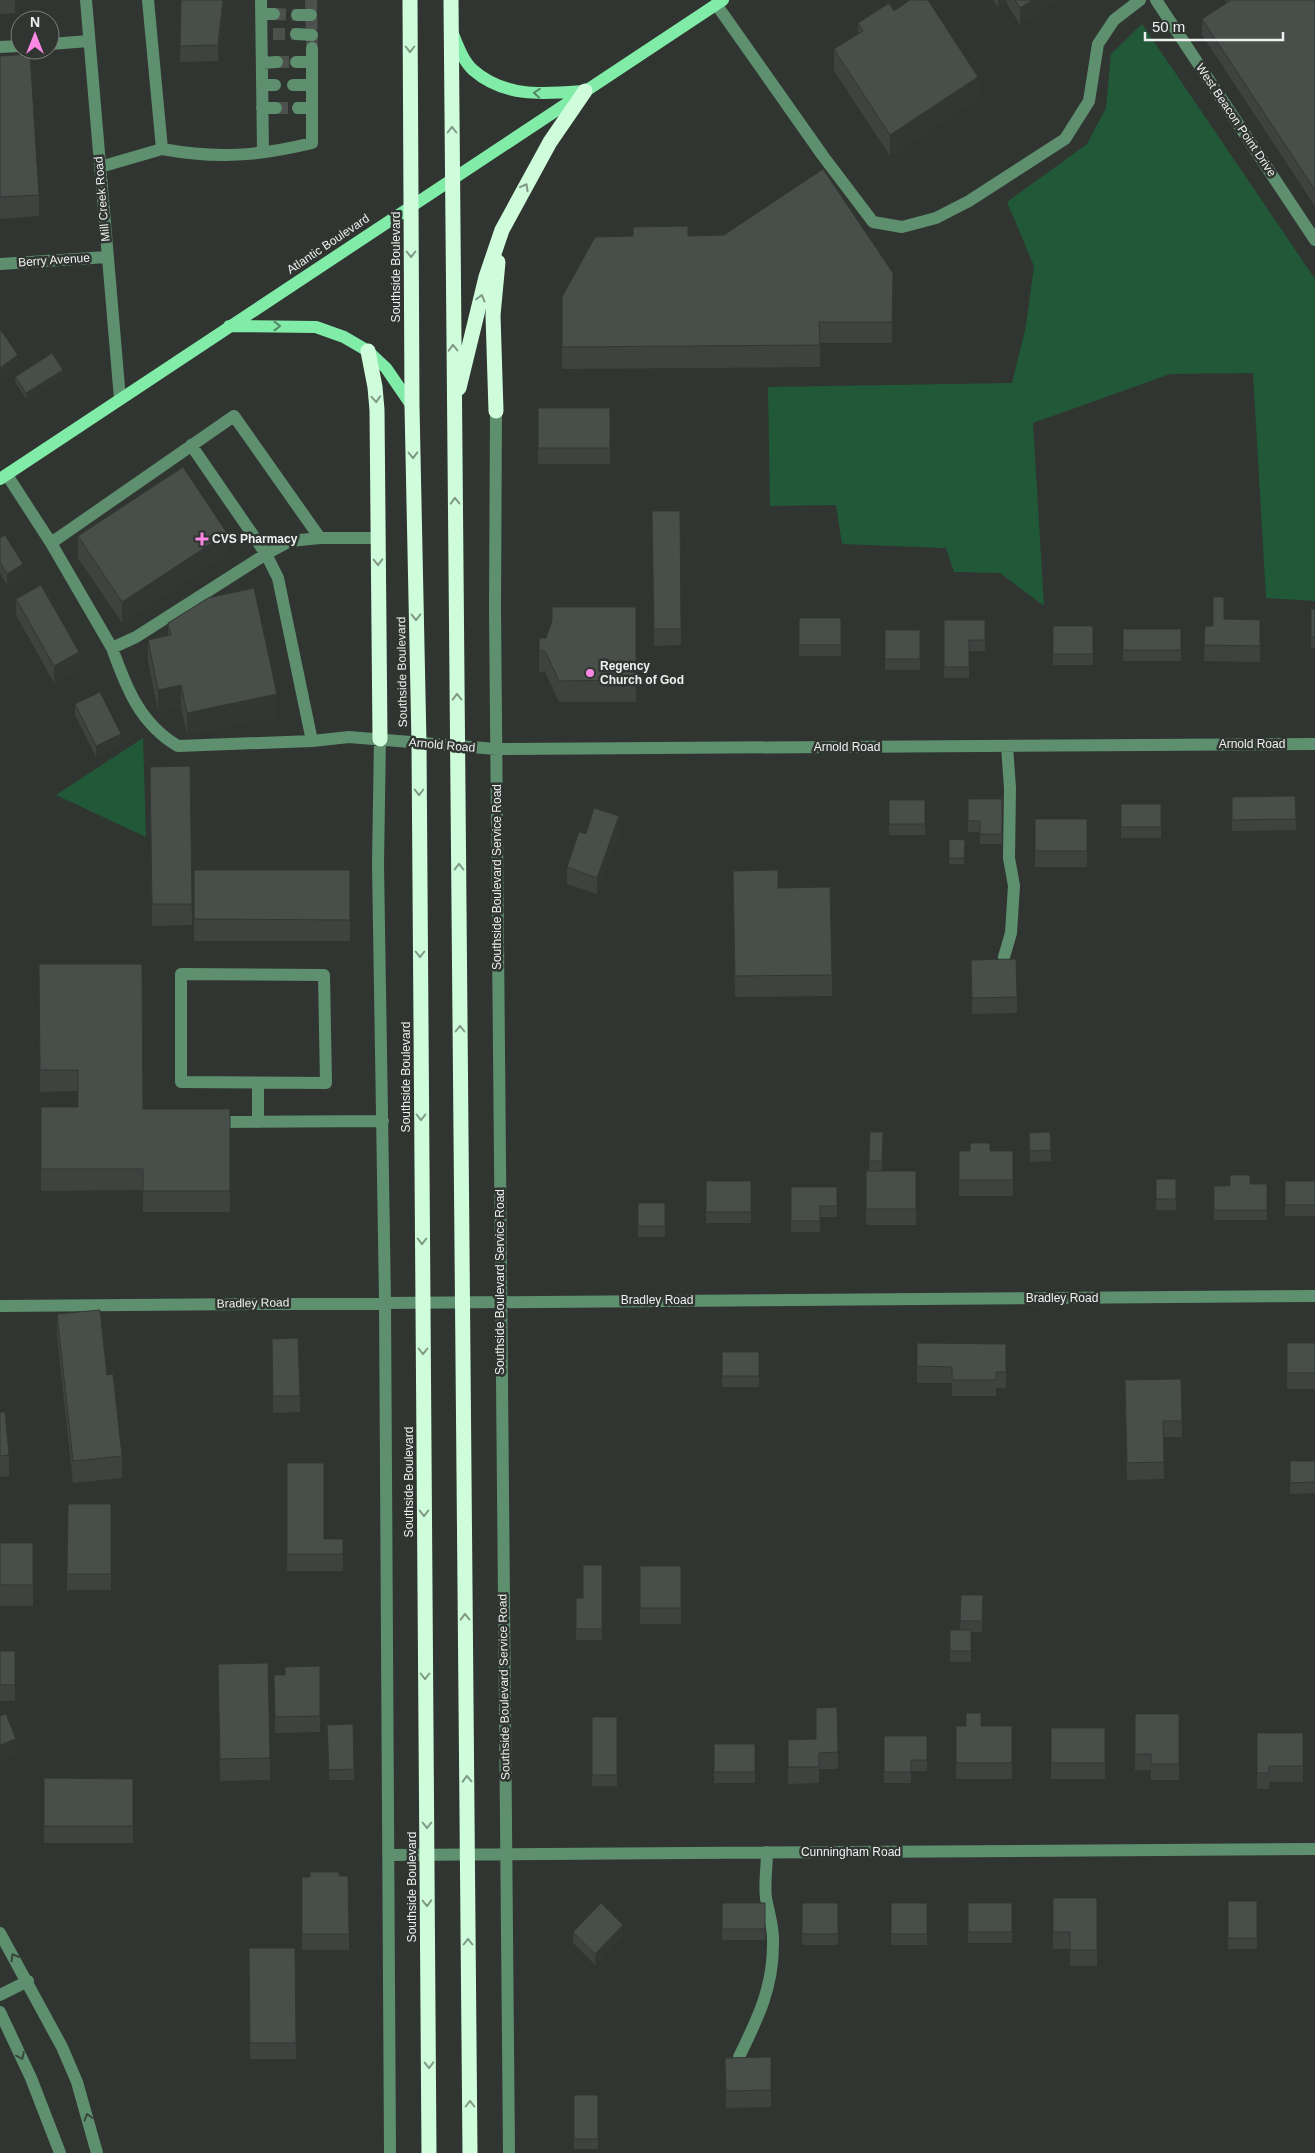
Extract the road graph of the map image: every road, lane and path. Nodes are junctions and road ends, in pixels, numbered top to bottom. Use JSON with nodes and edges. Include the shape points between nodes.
{"nodes":[{"id":1,"x":86,"y":0,"type":"edge"},
{"id":2,"x":148,"y":0,"type":"edge"},
{"id":3,"x":261,"y":0,"type":"edge"},
{"id":4,"x":410,"y":0,"type":"edge"},
{"id":5,"x":451,"y":0,"type":"edge"},
{"id":6,"x":1140,"y":0,"type":"edge"},
{"id":7,"x":1156,"y":0,"type":"edge"},
{"id":8,"x":720,"y":2,"type":"edge"},
{"id":9,"x":297,"y":15,"type":"tunnel mouth"},
{"id":10,"x":311,"y":15,"type":"dead end"},
{"id":11,"x":452,"y":31,"type":"junction"},
{"id":12,"x":296,"y":34,"type":"tunnel mouth"},
{"id":13,"x":312,"y":35,"type":"dead end"},
{"id":14,"x":89,"y":41,"type":"junction"},
{"id":15,"x":60,"y":43,"type":"edge"},
{"id":16,"x":312,"y":48,"type":"tunnel mouth"},
{"id":17,"x":276,"y":62,"type":"tunnel mouth"},
{"id":18,"x":296,"y":62,"type":"tunnel mouth"},
{"id":19,"x":312,"y":62,"type":"junction"},
{"id":20,"x":262,"y":63,"type":"junction"},
{"id":21,"x":294,"y":85,"type":"dead end"},
{"id":22,"x":312,"y":85,"type":"junction"},
{"id":23,"x":585,"y":91,"type":"junction"},
{"id":24,"x":262,"y":108,"type":"junction"},
{"id":25,"x":276,"y":108,"type":"tunnel mouth"},
{"id":26,"x":298,"y":108,"type":"tunnel mouth"},
{"id":27,"x":312,"y":108,"type":"junction"},
{"id":28,"x":162,"y":149,"type":"junction"},
{"id":29,"x":263,"y":152,"type":"junction"},
{"id":30,"x":100,"y":167,"type":"junction"},
{"id":31,"x":452,"y":179,"type":"junction"},
{"id":32,"x":411,"y":206,"type":"junction"},
{"id":33,"x":502,"y":230,"type":"junction"},
{"id":34,"x":1315,"y":240,"type":"edge"},
{"id":35,"x":107,"y":257,"type":"junction"},
{"id":36,"x":0,"y":264,"type":"edge"},
{"id":37,"x":228,"y":326,"type":"junction"},
{"id":38,"x":368,"y":351,"type":"junction"},
{"id":39,"x":120,"y":399,"type":"junction"},
{"id":40,"x":412,"y":406,"type":"junction"},
{"id":41,"x":496,"y":411,"type":"joint"},
{"id":42,"x":454,"y":414,"type":"junction"},
{"id":43,"x":191,"y":445,"type":"junction"},
{"id":44,"x":4,"y":477,"type":"edge"},
{"id":45,"x":320,"y":538,"type":"junction"},
{"id":46,"x":378,"y":538,"type":"junction"},
{"id":47,"x":51,"y":543,"type":"junction"},
{"id":48,"x":266,"y":554,"type":"junction"},
{"id":49,"x":112,"y":648,"type":"junction"},
{"id":50,"x":380,"y":739,"type":"junction"},
{"id":51,"x":312,"y":741,"type":"junction"},
{"id":52,"x":419,"y":743,"type":"junction"},
{"id":53,"x":1315,"y":744,"type":"edge"},
{"id":54,"x":458,"y":746,"type":"junction"},
{"id":55,"x":1007,"y":746,"type":"junction"},
{"id":56,"x":496,"y":749,"type":"junction"},
{"id":57,"x":1004,"y":957,"type":"edge"},
{"id":58,"x":258,"y":1084,"type":"junction"},
{"id":59,"x":383,"y":1121,"type":"junction"},
{"id":60,"x":200,"y":1122,"type":"edge"},
{"id":61,"x":258,"y":1122,"type":"junction"},
{"id":62,"x":1315,"y":1296,"type":"edge"},
{"id":63,"x":500,"y":1301,"type":"junction"},
{"id":64,"x":385,"y":1302,"type":"junction"},
{"id":65,"x":423,"y":1302,"type":"junction"},
{"id":66,"x":462,"y":1302,"type":"junction"},
{"id":67,"x":0,"y":1306,"type":"edge"},
{"id":68,"x":1315,"y":1849,"type":"edge"},
{"id":69,"x":767,"y":1852,"type":"junction"},
{"id":70,"x":427,"y":1854,"type":"junction"},
{"id":71,"x":468,"y":1854,"type":"junction"},
{"id":72,"x":506,"y":1854,"type":"junction"},
{"id":73,"x":388,"y":1855,"type":"junction"},
{"id":74,"x":0,"y":1933,"type":"edge"},
{"id":75,"x":28,"y":1981,"type":"junction"},
{"id":76,"x":0,"y":1995,"type":"edge"},
{"id":77,"x":0,"y":2012,"type":"edge"},
{"id":78,"x":739,"y":2057,"type":"edge"},
{"id":79,"x":60,"y":2153,"type":"edge"},
{"id":80,"x":97,"y":2153,"type":"edge"},
{"id":81,"x":390,"y":2153,"type":"edge"},
{"id":82,"x":429,"y":2153,"type":"edge"},
{"id":83,"x":470,"y":2153,"type":"edge"},
{"id":84,"x":509,"y":2153,"type":"edge"}],
"edges":[{"from":1,"to":14,"type":"street","name":"Mill Creek Road"},
{"from":2,"to":28,"type":"street"},
{"from":3,"to":20,"type":"street","via":[[268,14]]},
{"from":4,"to":32,"type":"highway","name":"Southside Boulevard","one_way":true},
{"from":5,"to":11,"type":"highway"},
{"from":6,"to":8,"type":"street","via":[[1114,20],[1098,44],[1090,101],[1065,139],[969,201],[936,218],[902,227],[873,222],[823,156]]},
{"from":7,"to":34,"type":"street","name":"West Beacon Point Drive"},
{"from":8,"to":23,"type":"main road","name":"Atlantic Boulevard"},
{"from":9,"to":10,"type":"street"},
{"from":23,"to":11,"type":"main road","one_way":true,"via":[[537,95],[499,87],[472,70]]},
{"from":31,"to":11,"type":"highway","one_way":true},
{"from":12,"to":13,"type":"street"},
{"from":14,"to":15,"type":"street"},
{"from":14,"to":30,"type":"street","name":"Mill Creek Road"},
{"from":16,"to":19,"type":"street"},
{"from":17,"to":20,"type":"street"},
{"from":18,"to":19,"type":"street"},
{"from":19,"to":22,"type":"street"},
{"from":20,"to":24,"type":"street","via":[[268,85]]},
{"from":21,"to":22,"type":"street"},
{"from":22,"to":27,"type":"street"},
{"from":23,"to":31,"type":"main road","name":"Atlantic Boulevard"},
{"from":33,"to":23,"type":"highway","one_way":true,"via":[[550,142]]},
{"from":24,"to":25,"type":"street"},
{"from":24,"to":29,"type":"street"},
{"from":26,"to":27,"type":"street"},
{"from":27,"to":29,"type":"street","via":[[312,143]]},
{"from":28,"to":29,"type":"street","via":[[218,156]]},
{"from":28,"to":30,"type":"street"},
{"from":30,"to":35,"type":"street","name":"Mill Creek Road"},
{"from":31,"to":32,"type":"main road","name":"Atlantic Boulevard"},
{"from":42,"to":31,"type":"highway","one_way":true},
{"from":32,"to":37,"type":"main road","name":"Atlantic Boulevard"},
{"from":32,"to":40,"type":"highway","name":"Southside Boulevard","one_way":true},
{"from":33,"to":41,"type":"highway","via":[[493,314]]},
{"from":42,"to":33,"type":"highway","one_way":true,"via":[[486,277]]},
{"from":35,"to":36,"type":"street","name":"Berry Avenue"},
{"from":35,"to":39,"type":"street","name":"Mill Creek Road"},
{"from":37,"to":38,"type":"main road","one_way":true,"via":[[316,327],[344,337]]},
{"from":37,"to":39,"type":"main road","name":"Atlantic Boulevard"},
{"from":38,"to":40,"type":"main road","via":[[386,368]]},
{"from":38,"to":46,"type":"highway","one_way":true,"via":[[377,410]]},
{"from":39,"to":44,"type":"main road","name":"Atlantic Boulevard"},
{"from":40,"to":52,"type":"highway","name":"Southside Boulevard","one_way":true},
{"from":41,"to":56,"type":"street","name":"Southside Boulevard Service Road"},
{"from":54,"to":42,"type":"highway","one_way":true},
{"from":43,"to":45,"type":"street","via":[[234,416]]},
{"from":43,"to":47,"type":"street"},
{"from":43,"to":48,"type":"street"},
{"from":44,"to":47,"type":"street","name":"Arnold Road"},
{"from":45,"to":46,"type":"street"},
{"from":45,"to":48,"type":"street","via":[[290,541]]},
{"from":46,"to":50,"type":"highway","one_way":true},
{"from":47,"to":49,"type":"street","name":"Arnold Road"},
{"from":48,"to":49,"type":"street","via":[[136,637]]},
{"from":48,"to":51,"type":"street","via":[[278,578]]},
{"from":49,"to":51,"type":"street","name":"Arnold Road","via":[[129,694],[162,737],[178,746]]},
{"from":50,"to":51,"type":"street","name":"Arnold Road","via":[[349,737]]},
{"from":50,"to":52,"type":"street","name":"Arnold Road"},
{"from":50,"to":59,"type":"street","via":[[378,864]]},
{"from":52,"to":54,"type":"street","name":"Arnold Road"},
{"from":52,"to":65,"type":"highway","name":"Southside Boulevard","one_way":true},
{"from":53,"to":55,"type":"street","name":"Arnold Road"},
{"from":54,"to":56,"type":"street","name":"Arnold Road"},
{"from":66,"to":54,"type":"highway","one_way":true},
{"from":55,"to":56,"type":"street","name":"Arnold Road"},
{"from":55,"to":57,"type":"street","via":[[1009,858],[1014,886],[1010,933]]},
{"from":56,"to":63,"type":"street","name":"Southside Boulevard Service Road"},
{"from":58,"to":58,"type":"street","via":[[326,1083],[324,975],[181,974],[181,1082]]},
{"from":58,"to":61,"type":"street"},
{"from":59,"to":61,"type":"street"},
{"from":59,"to":64,"type":"street"},
{"from":60,"to":61,"type":"street"},
{"from":62,"to":63,"type":"street","name":"Bradley Road"},
{"from":63,"to":66,"type":"street","name":"Bradley Road"},
{"from":63,"to":72,"type":"street","name":"Southside Boulevard Service Road"},
{"from":64,"to":65,"type":"street","name":"Bradley Road"},
{"from":64,"to":67,"type":"street","name":"Bradley Road"},
{"from":64,"to":73,"type":"street"},
{"from":65,"to":66,"type":"street","name":"Bradley Road"},
{"from":65,"to":70,"type":"highway","name":"Southside Boulevard","one_way":true},
{"from":71,"to":66,"type":"highway","one_way":true},
{"from":68,"to":69,"type":"street","name":"Cunningham Road"},
{"from":69,"to":72,"type":"street","name":"Cunningham Road"},
{"from":69,"to":78,"type":"street","via":[[766,1898],[774,1942],[772,1970],[761,2012]]},
{"from":70,"to":71,"type":"street","name":"Cunningham Road"},
{"from":70,"to":73,"type":"street","name":"Cunningham Road"},
{"from":70,"to":82,"type":"highway","name":"Southside Boulevard","one_way":true},
{"from":71,"to":72,"type":"street","name":"Cunningham Road"},
{"from":83,"to":71,"type":"highway","one_way":true},
{"from":72,"to":84,"type":"street","name":"Southside Boulevard Service Road"},
{"from":73,"to":81,"type":"street"},
{"from":75,"to":74,"type":"street","one_way":true},
{"from":75,"to":76,"type":"street"},
{"from":80,"to":75,"type":"street","one_way":true,"via":[[77,2082]]},
{"from":77,"to":79,"type":"street","one_way":true,"via":[[31,2078]]}]}
